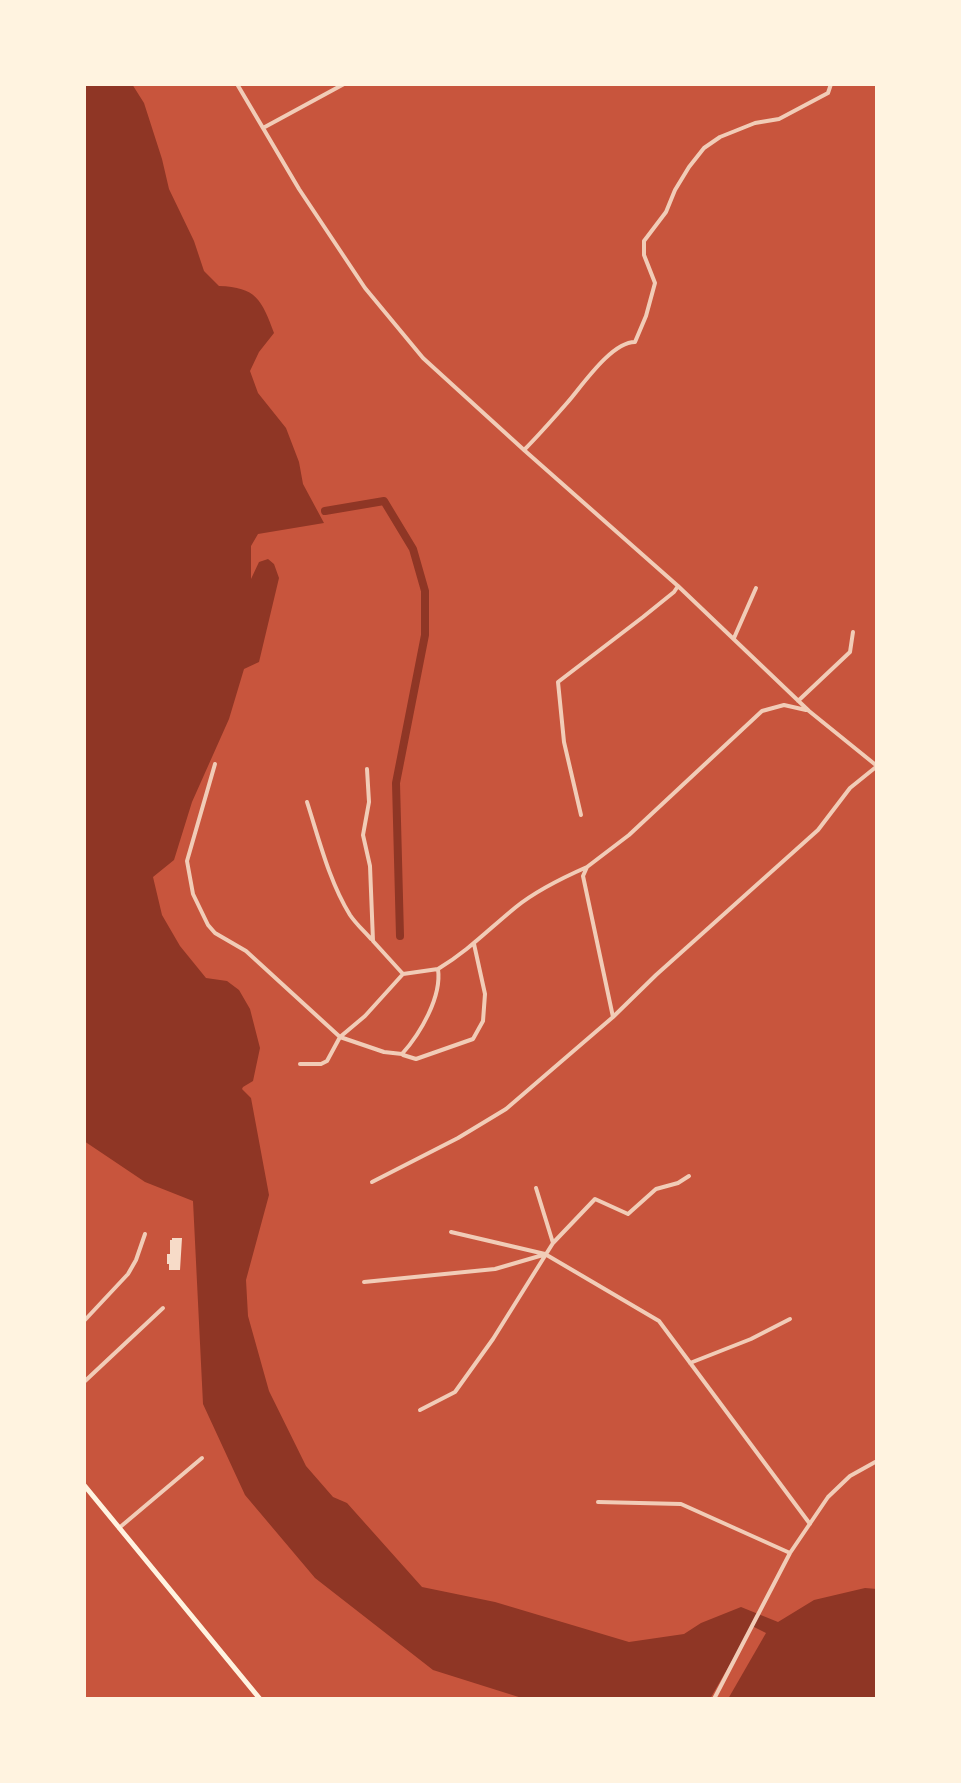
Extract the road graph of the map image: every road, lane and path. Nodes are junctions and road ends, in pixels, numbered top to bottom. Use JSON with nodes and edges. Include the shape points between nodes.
{"nodes":[{"id":1,"x":237,"y":84,"type":"edge"},
{"id":2,"x":344,"y":84,"type":"edge"},
{"id":3,"x":831,"y":84,"type":"edge"},
{"id":4,"x":263,"y":128,"type":"junction"},
{"id":5,"x":524,"y":450,"type":"junction"},
{"id":6,"x":678,"y":586,"type":"junction"},
{"id":7,"x":756,"y":588,"type":"dead end"},
{"id":8,"x":853,"y":632,"type":"dead end"},
{"id":9,"x":734,"y":638,"type":"junction"},
{"id":10,"x":798,"y":701,"type":"junction"},
{"id":11,"x":809,"y":711,"type":"junction"},
{"id":12,"x":215,"y":764,"type":"dead end"},
{"id":13,"x":877,"y":766,"type":"edge"},
{"id":14,"x":367,"y":769,"type":"dead end"},
{"id":15,"x":307,"y":802,"type":"dead end"},
{"id":16,"x":581,"y":815,"type":"dead end"},
{"id":17,"x":587,"y":867,"type":"junction"},
{"id":18,"x":373,"y":941,"type":"junction"},
{"id":19,"x":474,"y":944,"type":"junction"},
{"id":20,"x":438,"y":969,"type":"junction"},
{"id":21,"x":403,"y":974,"type":"junction"},
{"id":22,"x":613,"y":1017,"type":"junction"},
{"id":23,"x":340,"y":1037,"type":"junction"},
{"id":24,"x":402,"y":1054,"type":"junction"},
{"id":25,"x":300,"y":1064,"type":"dead end"},
{"id":26,"x":689,"y":1176,"type":"dead end"},
{"id":27,"x":372,"y":1182,"type":"dead end"},
{"id":28,"x":536,"y":1188,"type":"dead end"},
{"id":29,"x":451,"y":1232,"type":"dead end"},
{"id":30,"x":145,"y":1234,"type":"dead end"},
{"id":31,"x":553,"y":1243,"type":"junction"},
{"id":32,"x":545,"y":1254,"type":"junction"},
{"id":33,"x":364,"y":1282,"type":"dead end"},
{"id":34,"x":163,"y":1308,"type":"dead end"},
{"id":35,"x":790,"y":1319,"type":"dead end"},
{"id":36,"x":84,"y":1321,"type":"edge"},
{"id":37,"x":690,"y":1363,"type":"junction"},
{"id":38,"x":84,"y":1382,"type":"edge"},
{"id":39,"x":420,"y":1410,"type":"dead end"},
{"id":40,"x":202,"y":1458,"type":"dead end"},
{"id":41,"x":877,"y":1461,"type":"edge"},
{"id":42,"x":84,"y":1485,"type":"edge"},
{"id":43,"x":598,"y":1502,"type":"dead end"},
{"id":44,"x":810,"y":1524,"type":"junction"},
{"id":45,"x":119,"y":1528,"type":"junction"},
{"id":46,"x":790,"y":1553,"type":"junction"},
{"id":47,"x":260,"y":1699,"type":"edge"},
{"id":48,"x":714,"y":1699,"type":"edge"}],
"edges":[{"from":1,"to":4,"type":"street"},
{"from":2,"to":4,"type":"street"},
{"from":3,"to":5,"type":"street","via":[[817,100],[704,148],[644,241],[655,283],[635,342],[626,342],[594,368]]},
{"from":4,"to":5,"type":"street","via":[[365,288],[423,358]]},
{"from":5,"to":6,"type":"street"},
{"from":6,"to":9,"type":"street"},
{"from":6,"to":16,"type":"street","via":[[558,682],[564,742]]},
{"from":7,"to":9,"type":"street"},
{"from":8,"to":10,"type":"street","via":[[850,652]]},
{"from":9,"to":10,"type":"street"},
{"from":10,"to":11,"type":"street"},
{"from":11,"to":13,"type":"street"},
{"from":11,"to":17,"type":"street","via":[[784,705],[762,711],[629,835]]},
{"from":12,"to":23,"type":"street","via":[[187,861],[193,894],[215,933],[246,951]]},
{"from":13,"to":22,"type":"street","via":[[850,788],[818,830]]},
{"from":14,"to":18,"type":"street","via":[[363,835],[370,866]]},
{"from":15,"to":18,"type":"street","via":[[339,893],[351,917]]},
{"from":17,"to":19,"type":"street","via":[[518,905]]},
{"from":17,"to":22,"type":"street","via":[[583,876]]},
{"from":18,"to":21,"type":"street"},
{"from":19,"to":20,"type":"street"},
{"from":19,"to":24,"type":"street","via":[[485,994],[483,1021],[473,1039],[416,1059]]},
{"from":20,"to":21,"type":"street"},
{"from":20,"to":24,"type":"street","via":[[434,999],[418,1036]]},
{"from":21,"to":23,"type":"street"},
{"from":22,"to":27,"type":"street","via":[[506,1109]]},
{"from":23,"to":24,"type":"street"},
{"from":23,"to":25,"type":"street","via":[[327,1061]]},
{"from":26,"to":31,"type":"street","via":[[656,1189],[628,1214],[595,1199]]},
{"from":28,"to":31,"type":"street"},
{"from":29,"to":32,"type":"street"},
{"from":30,"to":36,"type":"street","via":[[128,1274]]},
{"from":31,"to":32,"type":"street"},
{"from":32,"to":33,"type":"street","via":[[495,1269]]},
{"from":32,"to":37,"type":"street","via":[[659,1321]]},
{"from":32,"to":39,"type":"street","via":[[455,1392]]},
{"from":34,"to":38,"type":"street"},
{"from":35,"to":37,"type":"street"},
{"from":37,"to":44,"type":"street"},
{"from":40,"to":45,"type":"street"},
{"from":41,"to":44,"type":"street","via":[[839,1485]]},
{"from":42,"to":45,"type":"main road"},
{"from":43,"to":46,"type":"street","via":[[681,1504]]},
{"from":44,"to":46,"type":"street"},
{"from":45,"to":47,"type":"main road"},
{"from":46,"to":48,"type":"street"}]}
